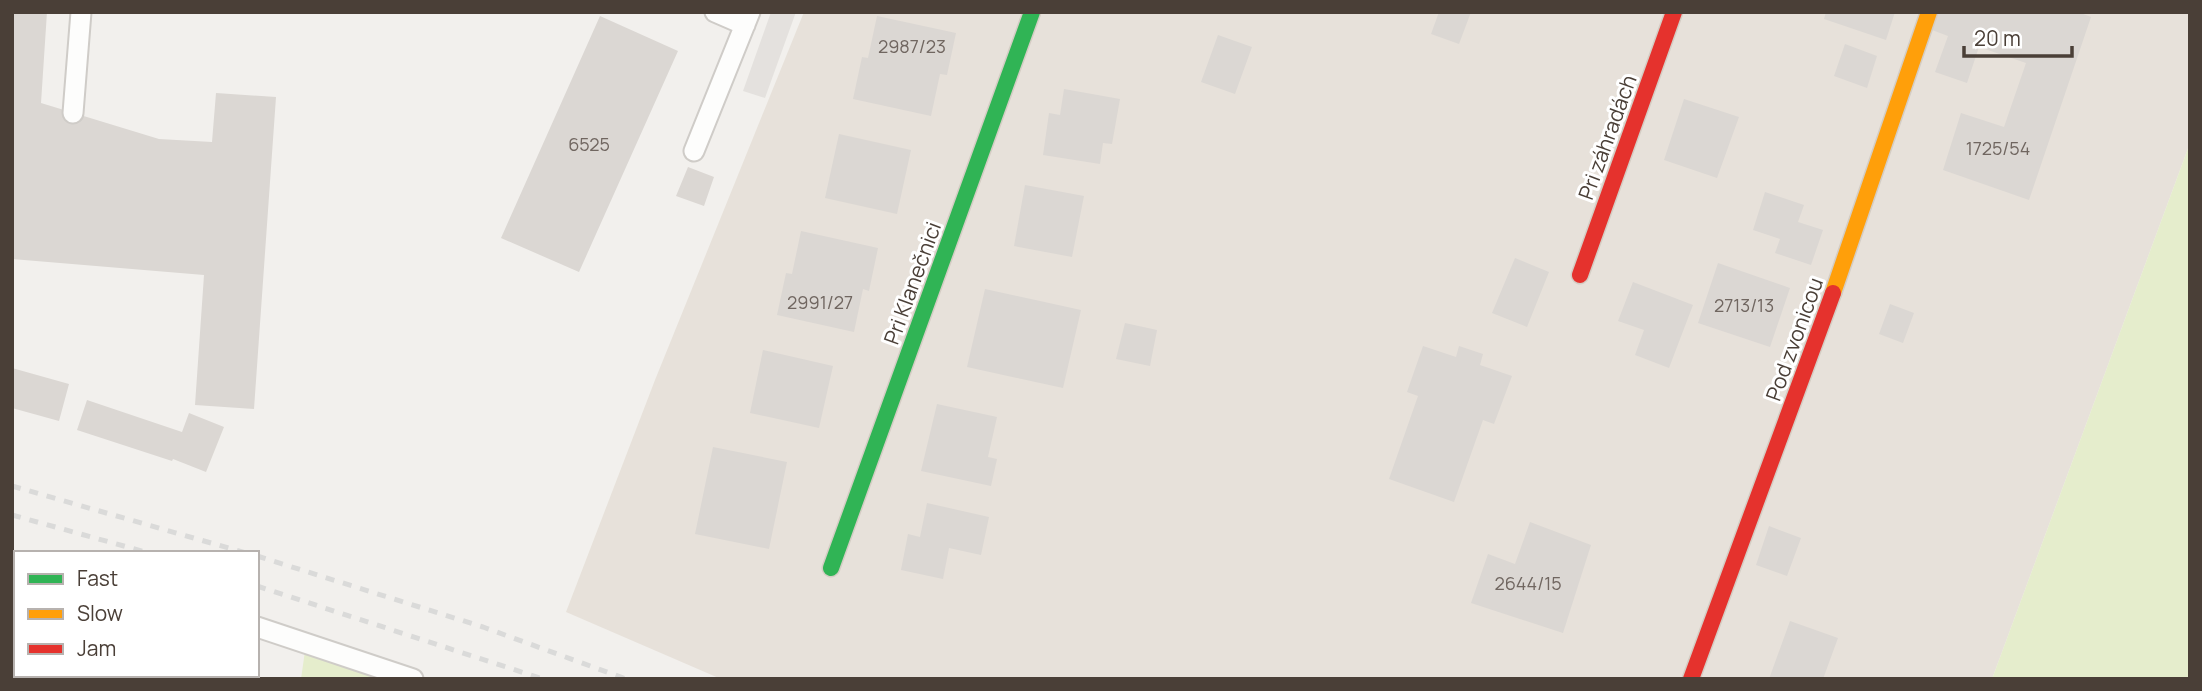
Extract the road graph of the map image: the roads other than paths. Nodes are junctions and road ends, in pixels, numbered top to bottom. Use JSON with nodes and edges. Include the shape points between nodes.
{"nodes":[{"id":1,"x":81,"y":12,"type":"edge"},
{"id":2,"x":715,"y":12,"type":"edge"},
{"id":3,"x":1032,"y":12,"type":"edge"},
{"id":4,"x":1674,"y":12,"type":"edge"},
{"id":5,"x":1929,"y":12,"type":"edge"},
{"id":6,"x":748,"y":19,"type":"edge"},
{"id":7,"x":74,"y":113,"type":"dead end"},
{"id":8,"x":694,"y":151,"type":"dead end"},
{"id":9,"x":1580,"y":275,"type":"dead end"},
{"id":10,"x":831,"y":568,"type":"dead end"},
{"id":11,"x":259,"y":629,"type":"edge"},
{"id":12,"x":413,"y":679,"type":"edge"},
{"id":13,"x":1691,"y":679,"type":"edge"}],
"edges":[{"from":1,"to":7,"type":"lane"},
{"from":2,"to":6,"type":"lane"},
{"from":3,"to":10,"type":"street","name":"Pri Klanečnici"},
{"from":4,"to":9,"type":"street","name":"Pri záhradách"},
{"from":5,"to":13,"type":"street","name":"Pod zvonicou","via":[[1859,222]]},
{"from":6,"to":8,"type":"lane"},
{"from":11,"to":12,"type":"lane"}]}
